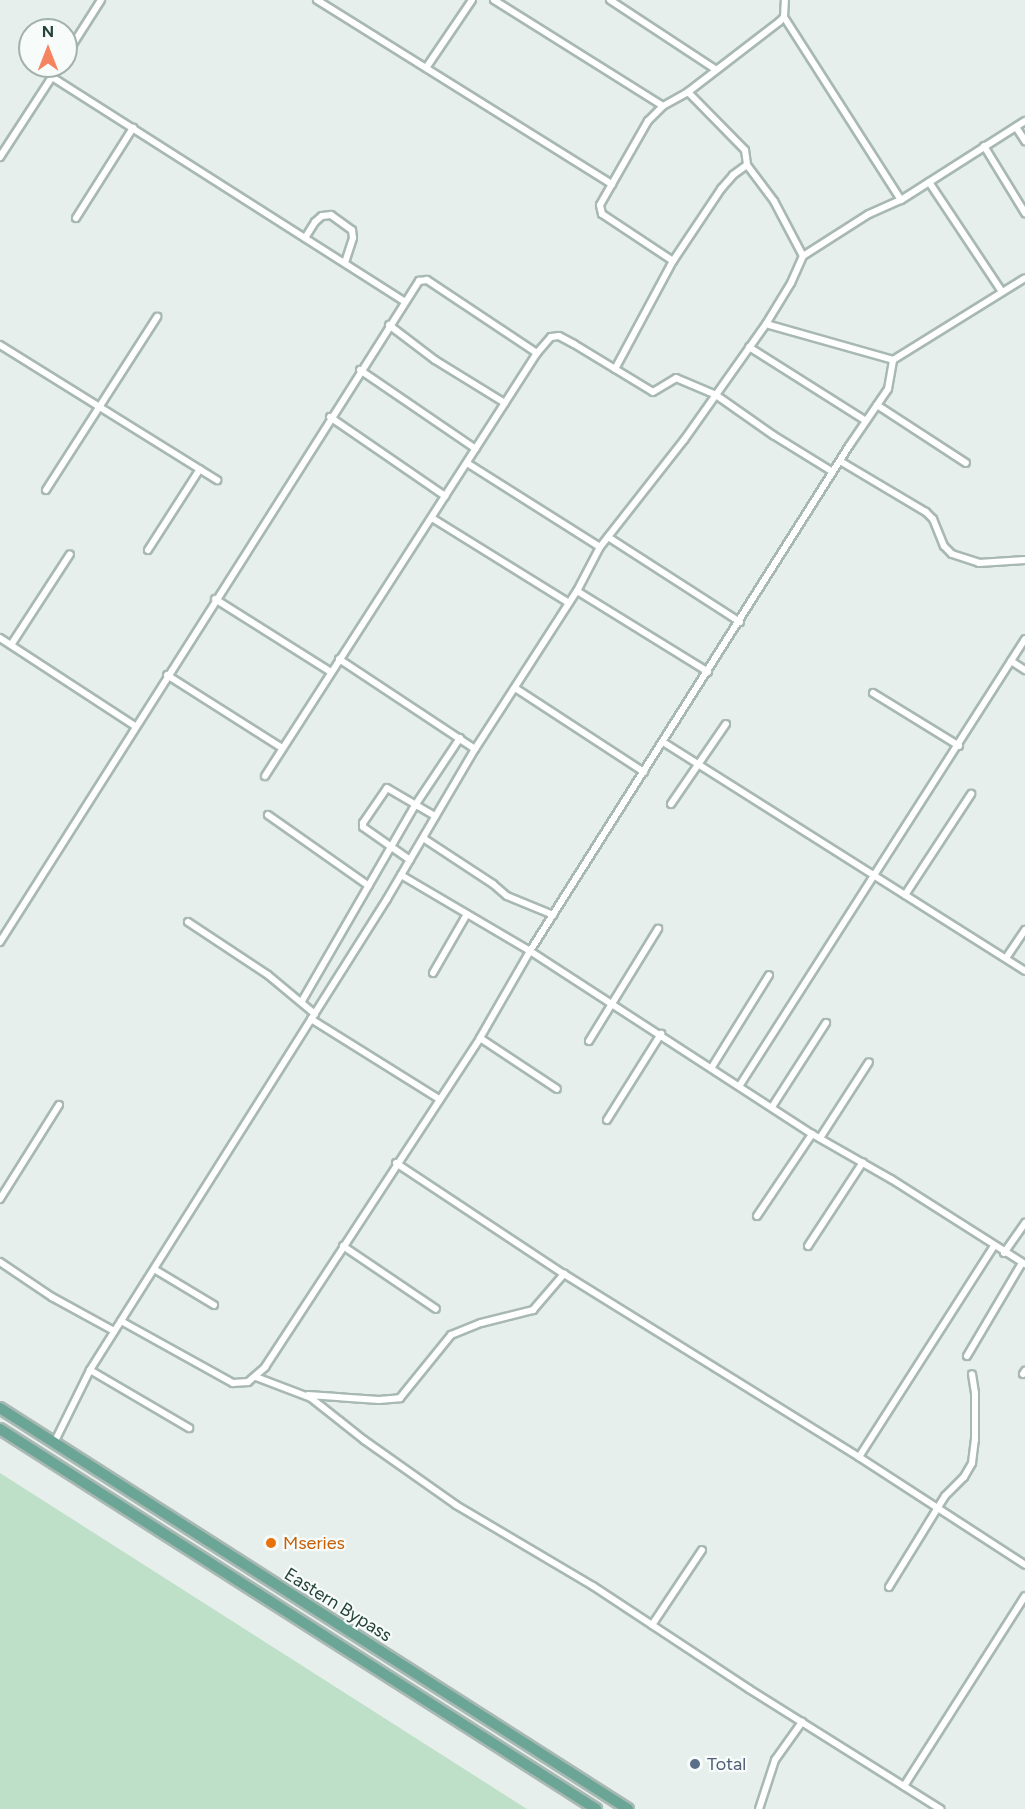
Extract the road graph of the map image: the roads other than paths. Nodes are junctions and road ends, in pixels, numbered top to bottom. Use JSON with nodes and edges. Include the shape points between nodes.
{"nodes":[{"id":1,"x":101,"y":0,"type":"edge"},
{"id":2,"x":317,"y":0,"type":"edge"},
{"id":3,"x":472,"y":0,"type":"edge"},
{"id":4,"x":494,"y":0,"type":"edge"},
{"id":5,"x":610,"y":0,"type":"edge"},
{"id":6,"x":785,"y":0,"type":"edge"},
{"id":7,"x":783,"y":17,"type":"junction"},
{"id":8,"x":78,"y":36,"type":"edge"},
{"id":9,"x":426,"y":68,"type":"junction"},
{"id":10,"x":715,"y":69,"type":"junction"},
{"id":11,"x":51,"y":78,"type":"edge"},
{"id":12,"x":54,"y":78,"type":"edge"},
{"id":13,"x":688,"y":92,"type":"junction"},
{"id":14,"x":663,"y":106,"type":"junction"},
{"id":15,"x":1025,"y":121,"type":"edge"},
{"id":16,"x":1016,"y":126,"type":"junction"},
{"id":17,"x":133,"y":128,"type":"junction"},
{"id":18,"x":1025,"y":141,"type":"edge"},
{"id":19,"x":984,"y":146,"type":"junction"},
{"id":20,"x":0,"y":158,"type":"edge"},
{"id":21,"x":747,"y":165,"type":"junction"},
{"id":22,"x":929,"y":182,"type":"junction"},
{"id":23,"x":612,"y":184,"type":"junction"},
{"id":24,"x":901,"y":200,"type":"junction"},
{"id":25,"x":1025,"y":213,"type":"edge"},
{"id":26,"x":76,"y":218,"type":"dead end"},
{"id":27,"x":305,"y":238,"type":"junction"},
{"id":28,"x":803,"y":256,"type":"junction"},
{"id":29,"x":674,"y":261,"type":"junction"},
{"id":30,"x":345,"y":263,"type":"junction"},
{"id":31,"x":1025,"y":278,"type":"edge"},
{"id":32,"x":1002,"y":292,"type":"junction"},
{"id":33,"x":404,"y":301,"type":"junction"},
{"id":34,"x":157,"y":317,"type":"dead end"},
{"id":35,"x":766,"y":324,"type":"junction"},
{"id":36,"x":389,"y":325,"type":"junction"},
{"id":37,"x":0,"y":345,"type":"edge"},
{"id":38,"x":749,"y":347,"type":"junction"},
{"id":39,"x":537,"y":352,"type":"junction"},
{"id":40,"x":893,"y":360,"type":"junction"},
{"id":41,"x":615,"y":369,"type":"junction"},
{"id":42,"x":360,"y":370,"type":"junction"},
{"id":43,"x":716,"y":395,"type":"junction"},
{"id":44,"x":505,"y":403,"type":"junction"},
{"id":45,"x":99,"y":405,"type":"junction"},
{"id":46,"x":877,"y":405,"type":"junction"},
{"id":47,"x":330,"y":417,"type":"junction"},
{"id":48,"x":867,"y":421,"type":"junction"},
{"id":49,"x":476,"y":449,"type":"junction"},
{"id":50,"x":840,"y":461,"type":"junction"},
{"id":51,"x":467,"y":463,"type":"junction"},
{"id":52,"x":966,"y":464,"type":"dead end"},
{"id":53,"x":200,"y":469,"type":"junction"},
{"id":54,"x":833,"y":472,"type":"junction"},
{"id":55,"x":217,"y":480,"type":"dead end"},
{"id":56,"x":46,"y":490,"type":"dead end"},
{"id":57,"x":445,"y":496,"type":"junction"},
{"id":58,"x":432,"y":518,"type":"junction"},
{"id":59,"x":608,"y":537,"type":"junction"},
{"id":60,"x":600,"y":547,"type":"junction"},
{"id":61,"x":148,"y":550,"type":"dead end"},
{"id":62,"x":70,"y":554,"type":"dead end"},
{"id":63,"x":1025,"y":560,"type":"edge"},
{"id":64,"x":577,"y":591,"type":"junction"},
{"id":65,"x":215,"y":599,"type":"junction"},
{"id":66,"x":569,"y":603,"type":"junction"},
{"id":67,"x":740,"y":622,"type":"junction"},
{"id":68,"x":0,"y":638,"type":"edge"},
{"id":69,"x":1025,"y":639,"type":"edge"},
{"id":70,"x":11,"y":645,"type":"junction"},
{"id":71,"x":339,"y":659,"type":"junction"},
{"id":72,"x":1011,"y":661,"type":"junction"},
{"id":73,"x":1025,"y":670,"type":"edge"},
{"id":74,"x":331,"y":672,"type":"junction"},
{"id":75,"x":708,"y":672,"type":"junction"},
{"id":76,"x":167,"y":675,"type":"junction"},
{"id":77,"x":515,"y":688,"type":"junction"},
{"id":78,"x":873,"y":693,"type":"dead end"},
{"id":79,"x":726,"y":724,"type":"dead end"},
{"id":80,"x":135,"y":726,"type":"junction"},
{"id":81,"x":460,"y":738,"type":"junction"},
{"id":82,"x":663,"y":742,"type":"junction"},
{"id":83,"x":959,"y":746,"type":"junction"},
{"id":84,"x":282,"y":748,"type":"junction"},
{"id":85,"x":475,"y":749,"type":"junction"},
{"id":86,"x":699,"y":764,"type":"junction"},
{"id":87,"x":644,"y":772,"type":"junction"},
{"id":88,"x":265,"y":776,"type":"dead end"},
{"id":89,"x":971,"y":794,"type":"dead end"},
{"id":90,"x":416,"y":804,"type":"junction"},
{"id":91,"x":671,"y":804,"type":"dead end"},
{"id":92,"x":268,"y":815,"type":"dead end"},
{"id":93,"x":435,"y":816,"type":"junction"},
{"id":94,"x":423,"y":838,"type":"junction"},
{"id":95,"x":391,"y":847,"type":"junction"},
{"id":96,"x":410,"y":860,"type":"junction"},
{"id":97,"x":401,"y":875,"type":"junction"},
{"id":98,"x":876,"y":876,"type":"junction"},
{"id":99,"x":369,"y":886,"type":"junction"},
{"id":100,"x":905,"y":895,"type":"junction"},
{"id":101,"x":467,"y":914,"type":"junction"},
{"id":102,"x":553,"y":915,"type":"junction"},
{"id":103,"x":188,"y":922,"type":"dead end"},
{"id":104,"x":658,"y":929,"type":"dead end"},
{"id":105,"x":1025,"y":930,"type":"edge"},
{"id":106,"x":0,"y":942,"type":"edge"},
{"id":107,"x":530,"y":951,"type":"junction"},
{"id":108,"x":1006,"y":958,"type":"junction"},
{"id":109,"x":1025,"y":970,"type":"edge"},
{"id":110,"x":433,"y":973,"type":"dead end"},
{"id":111,"x":769,"y":975,"type":"dead end"},
{"id":112,"x":302,"y":1001,"type":"junction"},
{"id":113,"x":612,"y":1002,"type":"junction"},
{"id":114,"x":313,"y":1016,"type":"junction"},
{"id":115,"x":826,"y":1023,"type":"dead end"},
{"id":116,"x":661,"y":1034,"type":"junction"},
{"id":117,"x":480,"y":1038,"type":"junction"},
{"id":118,"x":589,"y":1041,"type":"dead end"},
{"id":119,"x":869,"y":1062,"type":"dead end"},
{"id":120,"x":711,"y":1067,"type":"junction"},
{"id":121,"x":740,"y":1085,"type":"junction"},
{"id":122,"x":557,"y":1089,"type":"dead end"},
{"id":123,"x":439,"y":1099,"type":"junction"},
{"id":124,"x":58,"y":1106,"type":"dead end"},
{"id":125,"x":772,"y":1107,"type":"junction"},
{"id":126,"x":607,"y":1120,"type":"dead end"},
{"id":127,"x":812,"y":1134,"type":"junction"},
{"id":128,"x":820,"y":1138,"type":"junction"},
{"id":129,"x":863,"y":1162,"type":"junction"},
{"id":130,"x":396,"y":1163,"type":"junction"},
{"id":131,"x":0,"y":1199,"type":"edge"},
{"id":132,"x":757,"y":1216,"type":"dead end"},
{"id":133,"x":1025,"y":1224,"type":"edge"},
{"id":134,"x":343,"y":1246,"type":"junction"},
{"id":135,"x":808,"y":1246,"type":"dead end"},
{"id":136,"x":994,"y":1246,"type":"junction"},
{"id":137,"x":1004,"y":1253,"type":"junction"},
{"id":138,"x":0,"y":1262,"type":"edge"},
{"id":139,"x":1023,"y":1263,"type":"edge"},
{"id":140,"x":154,"y":1269,"type":"junction"},
{"id":141,"x":564,"y":1274,"type":"junction"},
{"id":142,"x":214,"y":1305,"type":"dead end"},
{"id":143,"x":436,"y":1309,"type":"dead end"},
{"id":144,"x":121,"y":1321,"type":"junction"},
{"id":145,"x":114,"y":1331,"type":"junction"},
{"id":146,"x":968,"y":1356,"type":"dead end"},
{"id":147,"x":90,"y":1370,"type":"junction"},
{"id":148,"x":972,"y":1374,"type":"dead end"},
{"id":149,"x":256,"y":1377,"type":"junction"},
{"id":150,"x":304,"y":1394,"type":"junction"},
{"id":151,"x":0,"y":1408,"type":"edge"},
{"id":152,"x":189,"y":1428,"type":"dead end"},
{"id":153,"x":0,"y":1429,"type":"edge"},
{"id":154,"x":54,"y":1443,"type":"junction"},
{"id":155,"x":859,"y":1457,"type":"junction"},
{"id":156,"x":939,"y":1509,"type":"junction"},
{"id":157,"x":702,"y":1550,"type":"dead end"},
{"id":158,"x":1025,"y":1565,"type":"edge"},
{"id":159,"x":889,"y":1587,"type":"dead end"},
{"id":160,"x":1025,"y":1596,"type":"edge"},
{"id":161,"x":652,"y":1625,"type":"junction"},
{"id":162,"x":434,"y":1685,"type":"junction"},
{"id":163,"x":424,"y":1698,"type":"junction"},
{"id":164,"x":802,"y":1722,"type":"junction"},
{"id":165,"x":904,"y":1786,"type":"junction"},
{"id":166,"x":596,"y":1809,"type":"edge"},
{"id":167,"x":628,"y":1809,"type":"edge"},
{"id":168,"x":759,"y":1809,"type":"edge"},
{"id":169,"x":940,"y":1809,"type":"edge"}],
"edges":[{"from":1,"to":8,"type":"street"},
{"from":2,"to":9,"type":"street"},
{"from":3,"to":9,"type":"street"},
{"from":4,"to":14,"type":"street"},
{"from":5,"to":10,"type":"street"},
{"from":6,"to":7,"type":"street"},
{"from":7,"to":10,"type":"street"},
{"from":7,"to":24,"type":"street"},
{"from":9,"to":23,"type":"street"},
{"from":10,"to":13,"type":"street"},
{"from":11,"to":20,"type":"street"},
{"from":12,"to":17,"type":"street"},
{"from":13,"to":14,"type":"street"},
{"from":13,"to":21,"type":"street","via":[[745,150]]},
{"from":14,"to":23,"type":"street","via":[[648,121]]},
{"from":15,"to":16,"type":"street"},
{"from":16,"to":18,"type":"street"},
{"from":16,"to":19,"type":"street"},
{"from":17,"to":26,"type":"street"},
{"from":17,"to":27,"type":"street"},
{"from":19,"to":22,"type":"street"},
{"from":19,"to":25,"type":"street"},
{"from":21,"to":28,"type":"street","via":[[774,201]]},
{"from":21,"to":29,"type":"street","via":[[721,189]]},
{"from":22,"to":24,"type":"street"},
{"from":22,"to":32,"type":"street"},
{"from":23,"to":29,"type":"street","via":[[600,205],[602,214]]},
{"from":24,"to":28,"type":"street","via":[[869,214]]},
{"from":27,"to":30,"type":"street"},
{"from":27,"to":30,"type":"street","via":[[315,222],[331,215],[352,230]]},
{"from":28,"to":35,"type":"street"},
{"from":29,"to":41,"type":"street"},
{"from":30,"to":33,"type":"street"},
{"from":31,"to":32,"type":"street"},
{"from":32,"to":40,"type":"street"},
{"from":33,"to":36,"type":"street"},
{"from":33,"to":39,"type":"street","via":[[419,281],[427,280]]},
{"from":34,"to":45,"type":"street"},
{"from":35,"to":38,"type":"street"},
{"from":35,"to":40,"type":"street"},
{"from":36,"to":42,"type":"street"},
{"from":36,"to":44,"type":"street","via":[[435,360]]},
{"from":37,"to":45,"type":"street"},
{"from":38,"to":43,"type":"street"},
{"from":38,"to":48,"type":"street"},
{"from":39,"to":41,"type":"street","via":[[551,337],[559,336]]},
{"from":39,"to":44,"type":"street"},
{"from":40,"to":46,"type":"street","via":[[891,381]]},
{"from":41,"to":43,"type":"street","via":[[653,392],[676,378]]},
{"from":42,"to":47,"type":"street"},
{"from":42,"to":49,"type":"street"},
{"from":43,"to":54,"type":"street"},
{"from":43,"to":59,"type":"street"},
{"from":44,"to":49,"type":"street"},
{"from":45,"to":53,"type":"street"},
{"from":45,"to":56,"type":"street"},
{"from":46,"to":48,"type":"street"},
{"from":46,"to":52,"type":"street"},
{"from":47,"to":57,"type":"street"},
{"from":47,"to":65,"type":"street"},
{"from":48,"to":50,"type":"street"},
{"from":49,"to":51,"type":"street"},
{"from":50,"to":54,"type":"street"},
{"from":50,"to":63,"type":"street","via":[[926,512],[952,554],[980,563]]},
{"from":51,"to":57,"type":"street"},
{"from":51,"to":60,"type":"street"},
{"from":53,"to":55,"type":"street"},
{"from":53,"to":61,"type":"street"},
{"from":54,"to":67,"type":"street"},
{"from":57,"to":58,"type":"street"},
{"from":58,"to":66,"type":"street"},
{"from":58,"to":71,"type":"street"},
{"from":59,"to":60,"type":"street"},
{"from":59,"to":67,"type":"street"},
{"from":60,"to":64,"type":"street"},
{"from":62,"to":70,"type":"street"},
{"from":64,"to":66,"type":"street"},
{"from":64,"to":75,"type":"street"},
{"from":65,"to":74,"type":"street"},
{"from":65,"to":76,"type":"street"},
{"from":66,"to":77,"type":"street"},
{"from":67,"to":75,"type":"street"},
{"from":68,"to":70,"type":"street"},
{"from":69,"to":72,"type":"street"},
{"from":70,"to":80,"type":"street"},
{"from":71,"to":74,"type":"street"},
{"from":71,"to":81,"type":"street"},
{"from":72,"to":73,"type":"street"},
{"from":72,"to":83,"type":"street"},
{"from":74,"to":84,"type":"street"},
{"from":75,"to":82,"type":"street"},
{"from":76,"to":80,"type":"street"},
{"from":76,"to":84,"type":"street"},
{"from":77,"to":85,"type":"street"},
{"from":77,"to":87,"type":"street"},
{"from":78,"to":83,"type":"street"},
{"from":79,"to":86,"type":"street"},
{"from":80,"to":106,"type":"street"},
{"from":81,"to":85,"type":"street"},
{"from":81,"to":90,"type":"street"},
{"from":82,"to":86,"type":"street"},
{"from":82,"to":87,"type":"street"},
{"from":83,"to":98,"type":"street"},
{"from":84,"to":88,"type":"street"},
{"from":85,"to":93,"type":"street"},
{"from":86,"to":91,"type":"street"},
{"from":86,"to":98,"type":"street"},
{"from":87,"to":102,"type":"street"},
{"from":89,"to":100,"type":"street"},
{"from":90,"to":93,"type":"street"},
{"from":90,"to":95,"type":"street"},
{"from":90,"to":95,"type":"street","via":[[387,788],[363,823],[363,827]]},
{"from":92,"to":99,"type":"street"},
{"from":93,"to":94,"type":"street"},
{"from":94,"to":96,"type":"street"},
{"from":94,"to":102,"type":"street","via":[[507,896]]},
{"from":95,"to":96,"type":"street"},
{"from":95,"to":99,"type":"street"},
{"from":96,"to":97,"type":"street"},
{"from":97,"to":101,"type":"street"},
{"from":97,"to":114,"type":"street"},
{"from":98,"to":100,"type":"street"},
{"from":98,"to":121,"type":"street"},
{"from":99,"to":112,"type":"street"},
{"from":100,"to":108,"type":"street"},
{"from":101,"to":107,"type":"street"},
{"from":101,"to":110,"type":"street"},
{"from":102,"to":107,"type":"street"},
{"from":103,"to":112,"type":"street"},
{"from":104,"to":113,"type":"street"},
{"from":105,"to":108,"type":"street"},
{"from":107,"to":113,"type":"street"},
{"from":107,"to":117,"type":"street"},
{"from":108,"to":109,"type":"street"},
{"from":111,"to":120,"type":"street"},
{"from":112,"to":114,"type":"street"},
{"from":113,"to":116,"type":"street"},
{"from":113,"to":118,"type":"street"},
{"from":114,"to":123,"type":"street"},
{"from":114,"to":140,"type":"street"},
{"from":115,"to":125,"type":"street"},
{"from":116,"to":120,"type":"street"},
{"from":116,"to":126,"type":"street"},
{"from":117,"to":122,"type":"street"},
{"from":117,"to":123,"type":"street"},
{"from":119,"to":128,"type":"street"},
{"from":120,"to":121,"type":"street"},
{"from":121,"to":125,"type":"street"},
{"from":123,"to":130,"type":"street"},
{"from":124,"to":131,"type":"street"},
{"from":125,"to":127,"type":"street"},
{"from":127,"to":128,"type":"street"},
{"from":127,"to":132,"type":"street"},
{"from":128,"to":129,"type":"street"},
{"from":129,"to":135,"type":"street"},
{"from":129,"to":136,"type":"street"},
{"from":130,"to":134,"type":"street"},
{"from":130,"to":141,"type":"street"},
{"from":133,"to":137,"type":"street"},
{"from":134,"to":143,"type":"street"},
{"from":134,"to":149,"type":"street"},
{"from":136,"to":137,"type":"street"},
{"from":136,"to":155,"type":"street"},
{"from":137,"to":139,"type":"street"},
{"from":138,"to":145,"type":"street","via":[[52,1297]]},
{"from":139,"to":146,"type":"street"},
{"from":140,"to":142,"type":"street"},
{"from":140,"to":144,"type":"street"},
{"from":141,"to":150,"type":"street","via":[[533,1310],[451,1335],[400,1398]]},
{"from":141,"to":155,"type":"street"},
{"from":144,"to":145,"type":"street"},
{"from":144,"to":149,"type":"street","via":[[233,1383],[243,1384]]},
{"from":145,"to":147,"type":"street"},
{"from":147,"to":152,"type":"street"},
{"from":147,"to":154,"type":"street"},
{"from":148,"to":156,"type":"street","via":[[972,1463]]},
{"from":149,"to":150,"type":"street"},
{"from":150,"to":161,"type":"street","via":[[456,1505],[537,1551]]},
{"from":151,"to":154,"type":"main road","name":"Eastern Bypass"},
{"from":153,"to":163,"type":"main road","name":"Eastern Bypass"},
{"from":154,"to":162,"type":"main road","name":"Eastern Bypass"},
{"from":155,"to":156,"type":"street"},
{"from":156,"to":158,"type":"street"},
{"from":156,"to":159,"type":"street"},
{"from":157,"to":161,"type":"street"},
{"from":160,"to":165,"type":"street"},
{"from":161,"to":164,"type":"street"},
{"from":162,"to":163,"type":"main road"},
{"from":162,"to":167,"type":"main road","name":"Eastern Bypass"},
{"from":163,"to":166,"type":"main road","name":"Eastern Bypass"},
{"from":164,"to":165,"type":"street"},
{"from":164,"to":168,"type":"street","via":[[775,1761]]},
{"from":165,"to":169,"type":"street"}]}
